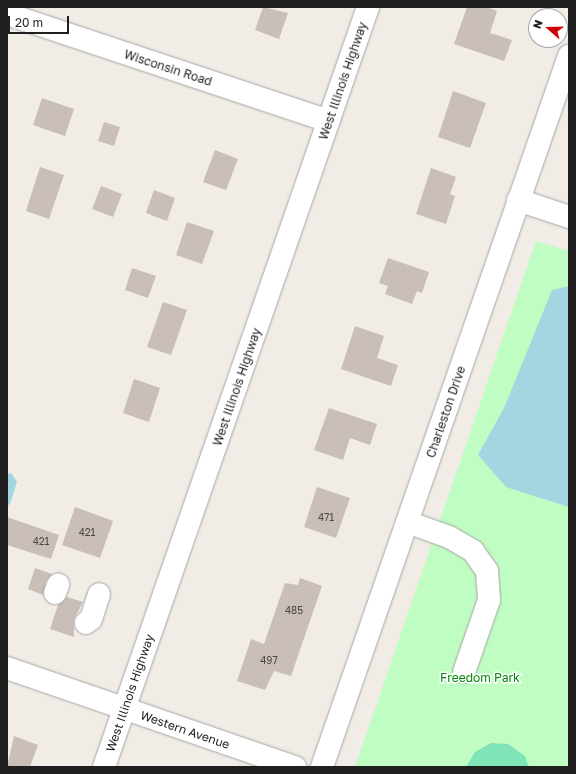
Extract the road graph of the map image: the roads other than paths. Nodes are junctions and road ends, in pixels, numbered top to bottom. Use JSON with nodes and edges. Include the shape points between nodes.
{"nodes":[{"id":1,"x":368,"y":7,"type":"edge"},
{"id":2,"x":7,"y":14,"type":"edge"},
{"id":3,"x":569,"y":56,"type":"edge"},
{"id":4,"x":329,"y":121,"type":"junction"},
{"id":5,"x":518,"y":200,"type":"junction"},
{"id":6,"x":569,"y":217,"type":"edge"},
{"id":7,"x":407,"y":522,"type":"junction"},
{"id":8,"x":99,"y":594,"type":"dead end"},
{"id":9,"x":86,"y":623,"type":"dead end"},
{"id":10,"x":7,"y":668,"type":"edge"},
{"id":11,"x":464,"y":672,"type":"dead end"},
{"id":12,"x":125,"y":710,"type":"junction"},
{"id":13,"x":104,"y":767,"type":"edge"},
{"id":14,"x":295,"y":767,"type":"edge"},
{"id":15,"x":322,"y":767,"type":"edge"}],
"edges":[{"from":1,"to":4,"type":"street","name":"West Illinois Highway"},
{"from":2,"to":4,"type":"street","name":"Wisconsin Road"},
{"from":3,"to":5,"type":"street","name":"Charleston Drive"},
{"from":4,"to":12,"type":"street","name":"West Illinois Highway"},
{"from":5,"to":6,"type":"street"},
{"from":5,"to":7,"type":"street","name":"Charleston Drive"},
{"from":7,"to":11,"type":"street","via":[[448,537],[473,551],[487,571],[489,600]]},
{"from":7,"to":15,"type":"street","name":"Charleston Drive"},
{"from":8,"to":9,"type":"street","via":[[92,619]]},
{"from":10,"to":12,"type":"street","name":"Western Avenue"},
{"from":12,"to":13,"type":"street","name":"West Illinois Highway"},
{"from":12,"to":14,"type":"street","name":"Western Avenue"}]}
